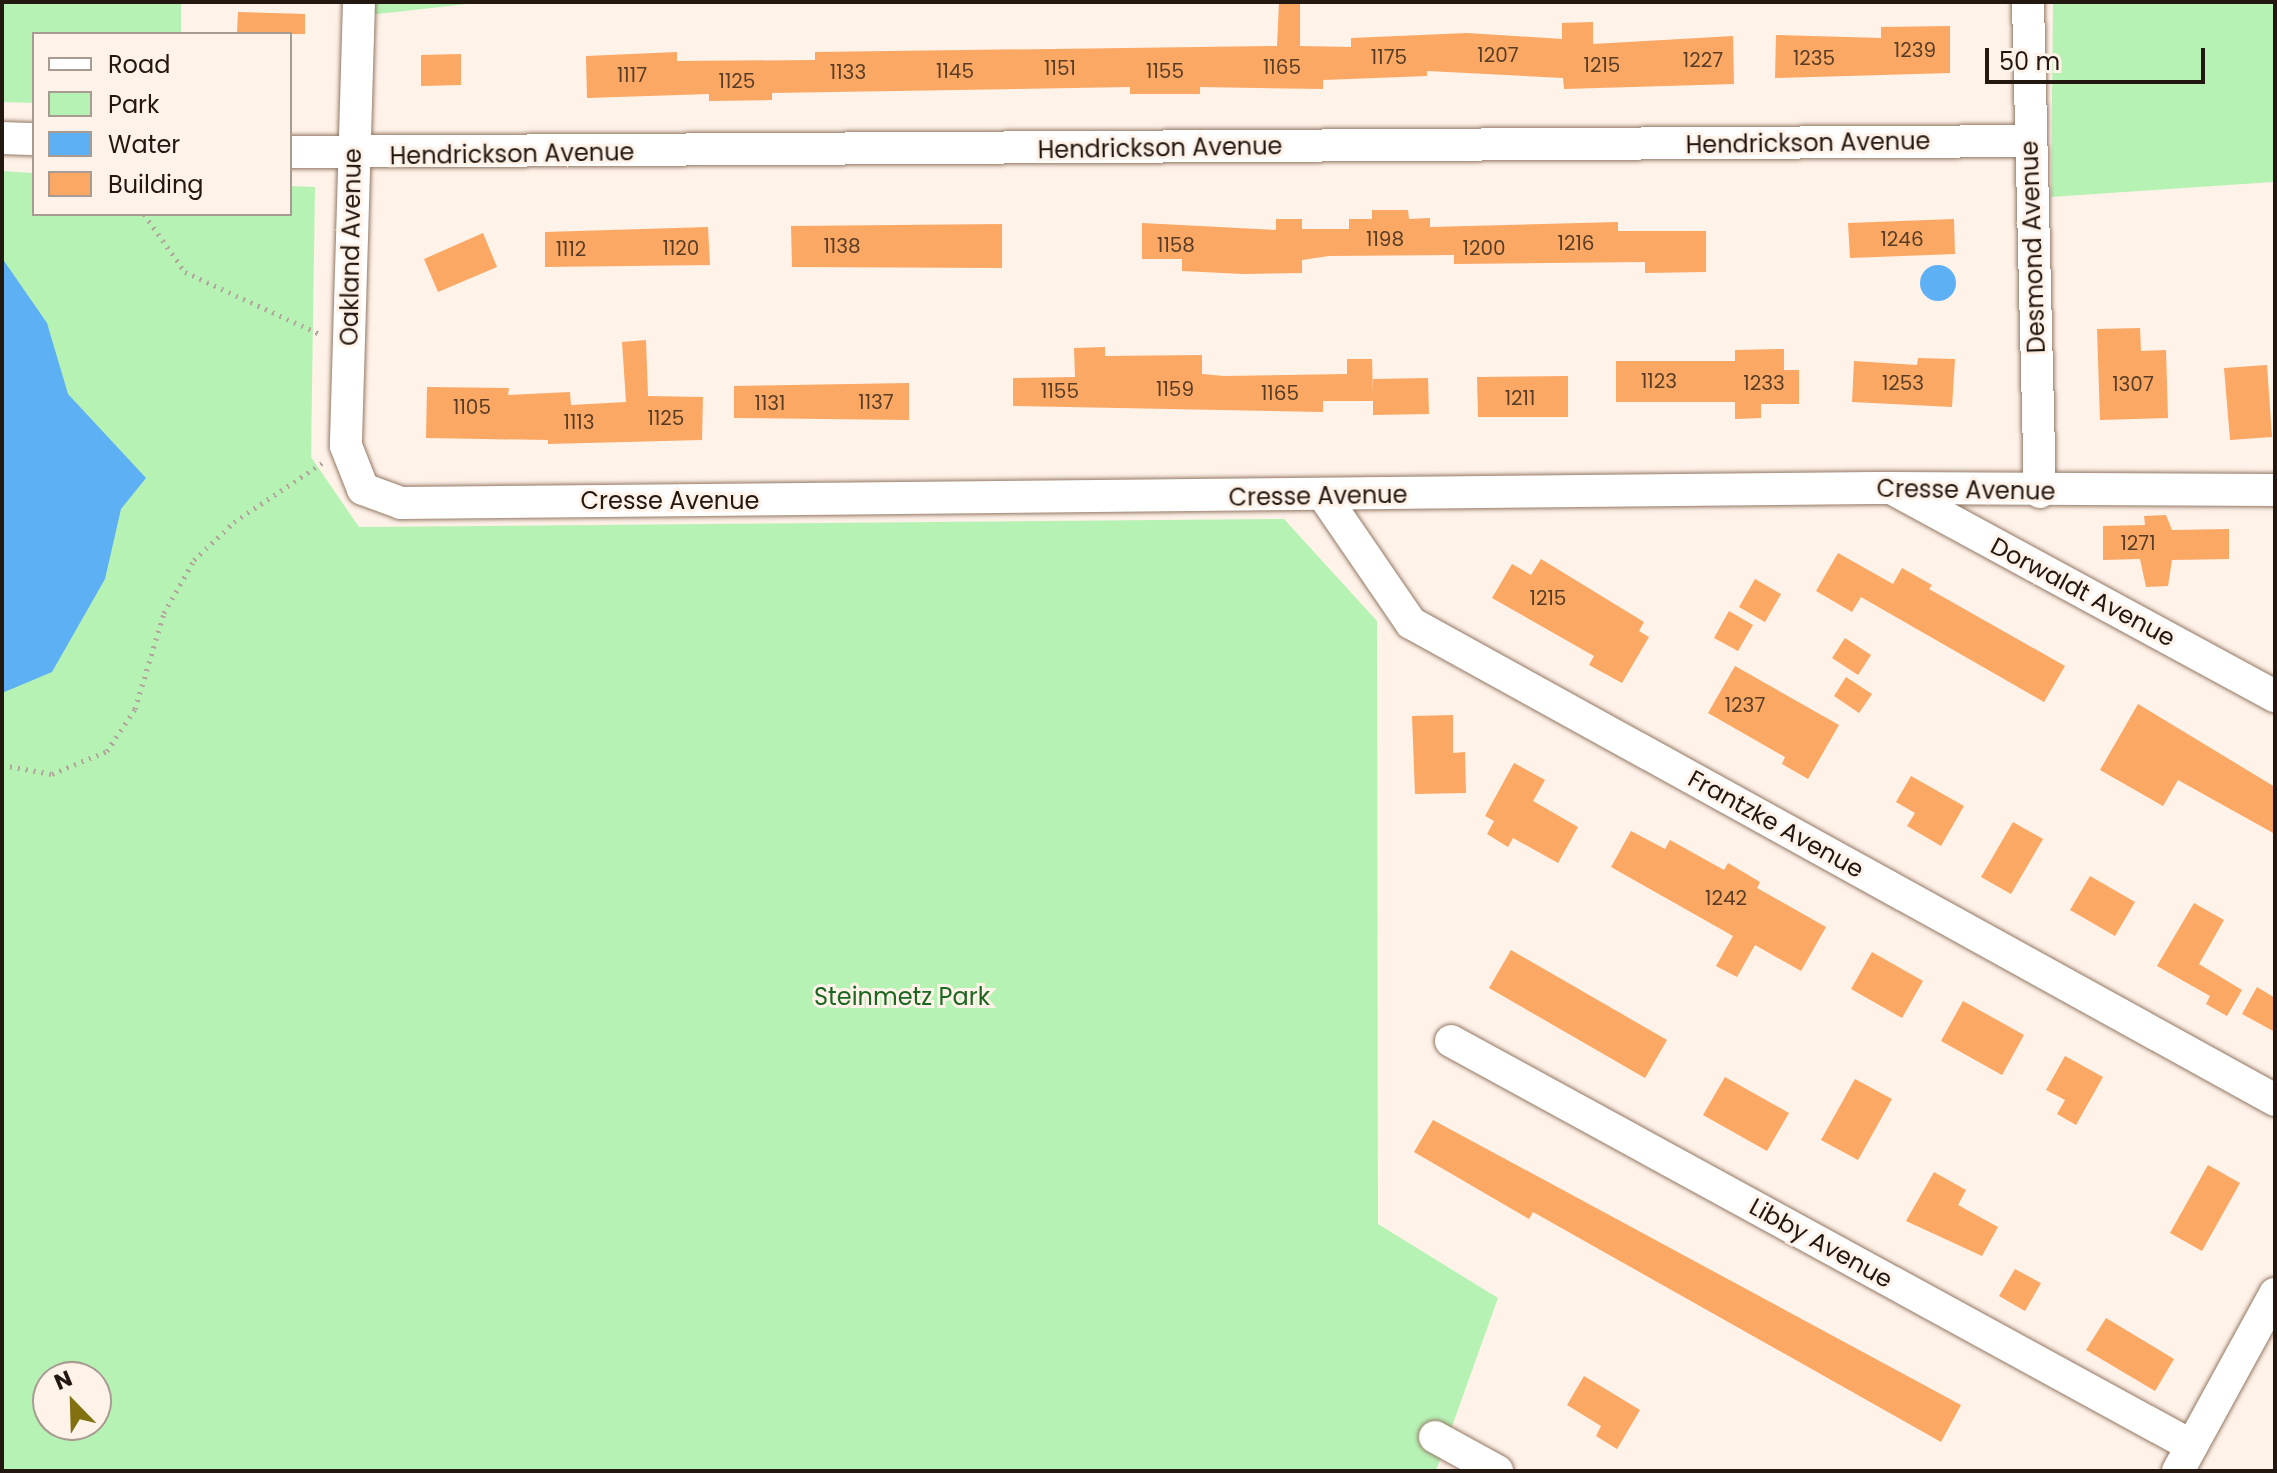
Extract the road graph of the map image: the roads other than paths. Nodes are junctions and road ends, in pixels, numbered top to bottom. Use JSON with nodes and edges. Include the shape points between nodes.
{"nodes":[{"id":1,"x":359,"y":2,"type":"edge"},
{"id":2,"x":2028,"y":2,"type":"edge"},
{"id":3,"x":2,"y":138,"type":"edge"},
{"id":4,"x":32,"y":139,"type":"edge"},
{"id":5,"x":2029,"y":141,"type":"junction"},
{"id":6,"x":292,"y":152,"type":"edge"},
{"id":7,"x":353,"y":155,"type":"junction"},
{"id":8,"x":1890,"y":488,"type":"junction"},
{"id":9,"x":363,"y":489,"type":"joint"},
{"id":10,"x":2275,"y":490,"type":"edge"},
{"id":11,"x":2040,"y":492,"type":"junction"},
{"id":12,"x":1324,"y":496,"type":"junction"},
{"id":13,"x":2275,"y":696,"type":"edge"},
{"id":14,"x":1451,"y":1041,"type":"dead end"},
{"id":15,"x":2275,"y":1100,"type":"edge"},
{"id":16,"x":2275,"y":1294,"type":"edge"},
{"id":17,"x":1435,"y":1437,"type":"dead end"},
{"id":18,"x":2185,"y":1458,"type":"edge"},
{"id":19,"x":1497,"y":1471,"type":"edge"}],
"edges":[{"from":1,"to":7,"type":"street","name":"Oakland Avenue"},
{"from":2,"to":5,"type":"street","name":"Desmond Avenue"},
{"from":3,"to":4,"type":"street"},
{"from":5,"to":7,"type":"street","name":"Hendrickson Avenue"},
{"from":5,"to":11,"type":"street","name":"Desmond Avenue"},
{"from":6,"to":7,"type":"street","name":"Hendrickson Avenue"},
{"from":7,"to":9,"type":"street","name":"Oakland Avenue","via":[[346,446]]},
{"from":8,"to":11,"type":"street","name":"Cresse Avenue"},
{"from":8,"to":12,"type":"street","name":"Cresse Avenue"},
{"from":8,"to":13,"type":"street","name":"Dorwaldt Avenue"},
{"from":9,"to":12,"type":"street","name":"Cresse Avenue","via":[[401,503]]},
{"from":10,"to":11,"type":"street","name":"Cresse Avenue"},
{"from":12,"to":15,"type":"street","name":"Frantzke Avenue","via":[[1411,623]]},
{"from":14,"to":18,"type":"street","name":"Libby Avenue"},
{"from":16,"to":18,"type":"street"},
{"from":17,"to":19,"type":"street"}]}
